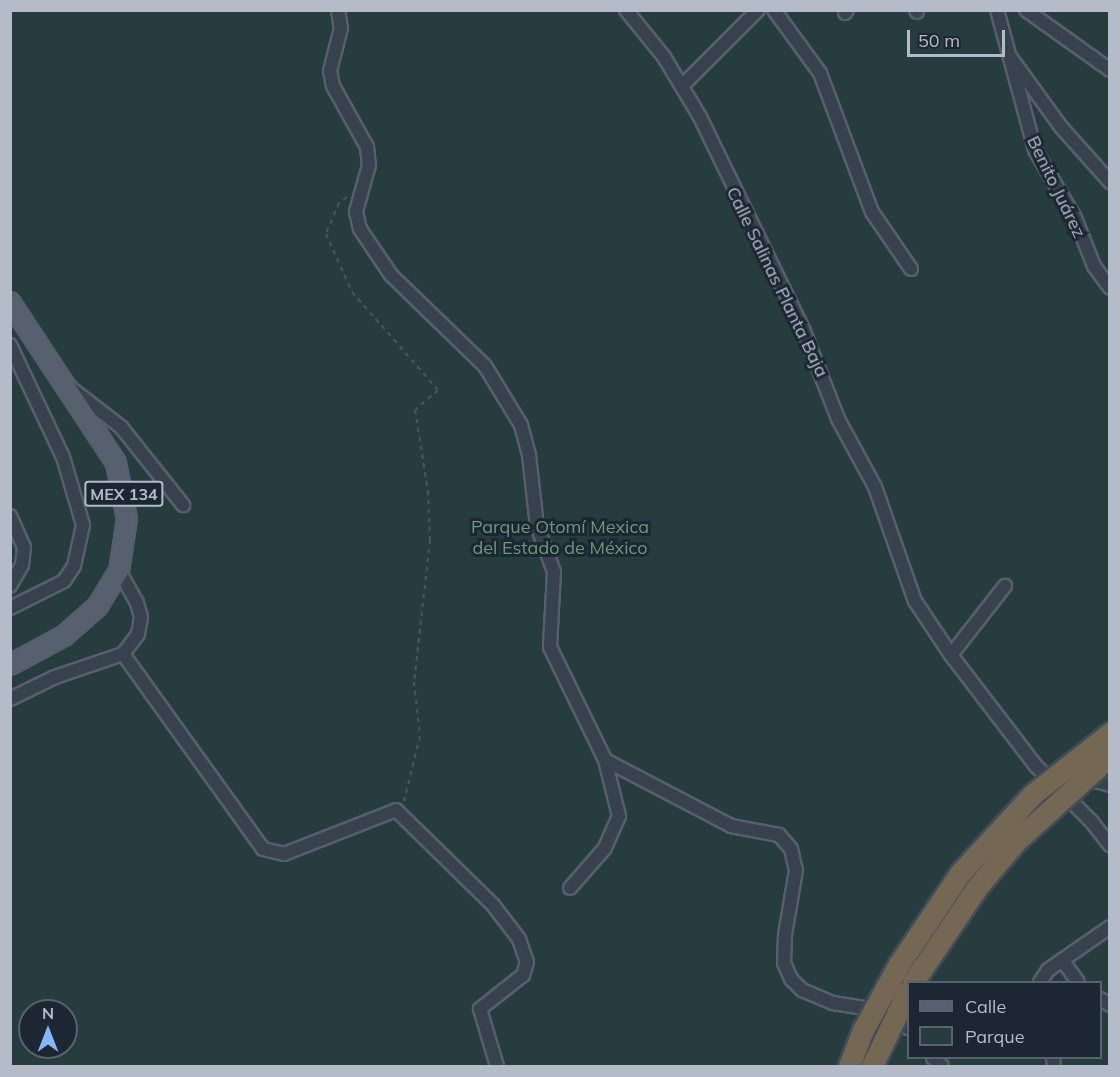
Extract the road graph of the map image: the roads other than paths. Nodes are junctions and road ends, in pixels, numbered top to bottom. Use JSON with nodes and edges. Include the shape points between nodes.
{"nodes":[{"id":1,"x":338,"y":10,"type":"edge"},
{"id":2,"x":626,"y":10,"type":"edge"},
{"id":3,"x":758,"y":10,"type":"edge"},
{"id":4,"x":774,"y":10,"type":"edge"},
{"id":5,"x":997,"y":10,"type":"edge"},
{"id":6,"x":1026,"y":10,"type":"edge"},
{"id":7,"x":1008,"y":55,"type":"junction"},
{"id":8,"x":1110,"y":70,"type":"edge"},
{"id":9,"x":682,"y":86,"type":"junction"},
{"id":10,"x":1110,"y":182,"type":"edge"},
{"id":11,"x":911,"y":269,"type":"dead end"},
{"id":12,"x":1110,"y":288,"type":"edge"},
{"id":13,"x":10,"y":302,"type":"edge"},
{"id":14,"x":10,"y":345,"type":"edge"},
{"id":15,"x":65,"y":384,"type":"junction"},
{"id":16,"x":183,"y":505,"type":"dead end"},
{"id":17,"x":10,"y":516,"type":"edge"},
{"id":18,"x":119,"y":571,"type":"junction"},
{"id":19,"x":10,"y":586,"type":"edge"},
{"id":20,"x":1005,"y":586,"type":"dead end"},
{"id":21,"x":10,"y":608,"type":"edge"},
{"id":22,"x":123,"y":654,"type":"junction"},
{"id":23,"x":951,"y":655,"type":"junction"},
{"id":24,"x":10,"y":664,"type":"edge"},
{"id":25,"x":10,"y":699,"type":"edge"},
{"id":26,"x":1110,"y":733,"type":"edge"},
{"id":27,"x":1110,"y":756,"type":"edge"},
{"id":28,"x":605,"y":760,"type":"junction"},
{"id":29,"x":1036,"y":766,"type":"junction"},
{"id":30,"x":1110,"y":785,"type":"edge"},
{"id":31,"x":1110,"y":845,"type":"edge"},
{"id":32,"x":570,"y":888,"type":"dead end"},
{"id":33,"x":1110,"y":927,"type":"edge"},
{"id":34,"x":1062,"y":960,"type":"junction"},
{"id":35,"x":914,"y":981,"type":"edge"},
{"id":36,"x":1041,"y":981,"type":"edge"},
{"id":37,"x":1077,"y":981,"type":"edge"},
{"id":38,"x":907,"y":995,"type":"edge"},
{"id":39,"x":907,"y":1026,"type":"edge"},
{"id":40,"x":497,"y":1066,"type":"edge"},
{"id":41,"x":849,"y":1066,"type":"edge"},
{"id":42,"x":872,"y":1066,"type":"edge"}],
"edges":[{"from":1,"to":28,"type":"street","via":[[341,28],[330,71],[333,86],[367,147],[369,165],[361,186],[358,220],[376,257],[485,366],[521,425],[529,455],[537,526],[554,572],[550,648]]},
{"from":2,"to":9,"type":"street","name":"Calle Salinas Planta Baja"},
{"from":3,"to":9,"type":"street"},
{"from":4,"to":11,"type":"street","via":[[820,73],[872,212]]},
{"from":5,"to":7,"type":"street","name":"Benito Juárez"},
{"from":6,"to":8,"type":"street"},
{"from":7,"to":10,"type":"street","via":[[1061,127]]},
{"from":7,"to":12,"type":"street","name":"Benito Juárez","via":[[1035,150],[1075,218],[1094,266]]},
{"from":9,"to":23,"type":"street","name":"Calle Salinas Planta Baja","via":[[803,329],[838,419],[888,519],[915,602]]},
{"from":13,"to":15,"type":"main road","number":"MEX 134"},
{"from":14,"to":21,"type":"street","via":[[63,457],[82,525],[74,566],[64,581]]},
{"from":15,"to":16,"type":"street","via":[[121,427]]},
{"from":15,"to":18,"type":"main road","number":"MEX 134","via":[[116,463],[127,519]]},
{"from":17,"to":19,"type":"street","via":[[24,547],[22,565]]},
{"from":18,"to":22,"type":"street","via":[[141,617],[138,634]]},
{"from":18,"to":24,"type":"main road","number":"MEX 134","via":[[85,621]]},
{"from":20,"to":23,"type":"street"},
{"from":22,"to":25,"type":"street","via":[[55,677]]},
{"from":22,"to":40,"type":"street","via":[[263,849],[284,854],[396,810],[493,905],[525,953],[524,975],[480,1009]]},
{"from":23,"to":29,"type":"street","name":"Calle Salinas Planta Baja"},
{"from":26,"to":41,"type":"highway","bridge":true,"via":[[1033,794],[961,872],[899,964],[863,1030]]},
{"from":27,"to":35,"type":"highway","bridge":true,"via":[[1015,842],[978,886]]},
{"from":28,"to":32,"type":"street","via":[[619,816],[605,848]]},
{"from":28,"to":39,"type":"street","via":[[731,826],[779,835],[791,849],[795,870],[785,935],[784,963],[791,980],[802,990],[833,1003],[889,1011]]},
{"from":29,"to":30,"type":"street"},
{"from":29,"to":31,"type":"street","name":"Calle Salinas Planta Baja","via":[[1092,821]]},
{"from":33,"to":34,"type":"street"},
{"from":34,"to":36,"type":"street"},
{"from":34,"to":37,"type":"street"},
{"from":38,"to":42,"type":"highway","bridge":true}]}
